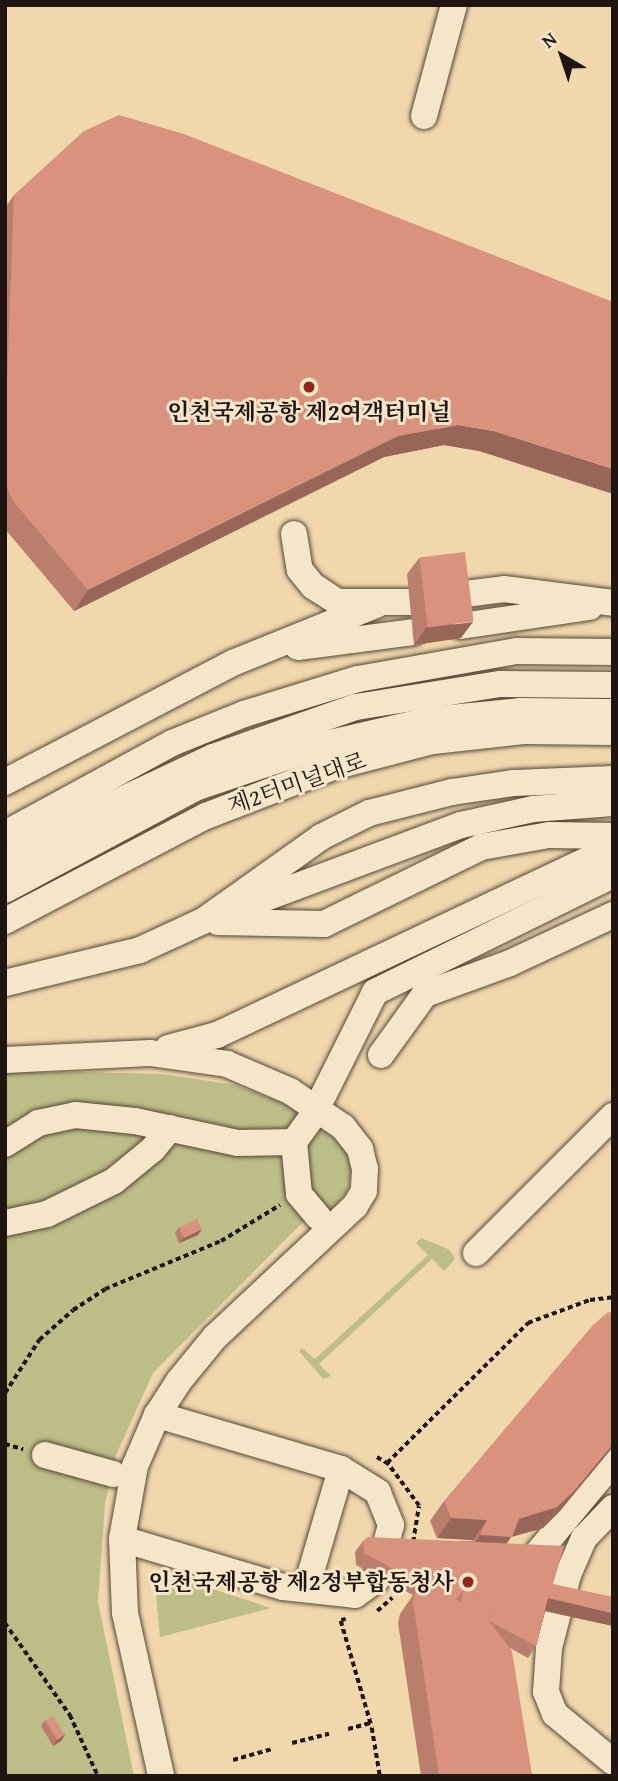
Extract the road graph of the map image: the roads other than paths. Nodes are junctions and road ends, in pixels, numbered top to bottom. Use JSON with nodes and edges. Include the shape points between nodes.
{"nodes":[{"id":1,"x":454,"y":5,"type":"edge"},
{"id":2,"x":424,"y":116,"type":"dead end"},
{"id":3,"x":294,"y":534,"type":"dead end"},
{"id":4,"x":457,"y":595,"type":"edge"},
{"id":5,"x":410,"y":602,"type":"dead end"},
{"id":6,"x":613,"y":603,"type":"edge"},
{"id":7,"x":376,"y":605,"type":"junction"},
{"id":8,"x":461,"y":626,"type":"edge"},
{"id":9,"x":413,"y":632,"type":"dead end"},
{"id":10,"x":613,"y":652,"type":"edge"},
{"id":11,"x":235,"y":662,"type":"junction"},
{"id":12,"x":613,"y":685,"type":"edge"},
{"id":13,"x":613,"y":712,"type":"edge"},
{"id":14,"x":613,"y":732,"type":"edge"},
{"id":15,"x":613,"y":779,"type":"edge"},
{"id":16,"x":5,"y":782,"type":"edge"},
{"id":17,"x":613,"y":803,"type":"edge"},
{"id":18,"x":5,"y":834,"type":"edge"},
{"id":19,"x":613,"y":836,"type":"edge"},
{"id":20,"x":613,"y":848,"type":"edge"},
{"id":21,"x":5,"y":863,"type":"edge"},
{"id":22,"x":613,"y":875,"type":"edge"},
{"id":23,"x":5,"y":890,"type":"edge"},
{"id":24,"x":613,"y":915,"type":"edge"},
{"id":25,"x":5,"y":921,"type":"edge"},
{"id":26,"x":203,"y":922,"type":"junction"},
{"id":27,"x":5,"y":983,"type":"edge"},
{"id":28,"x":150,"y":1053,"type":"junction"},
{"id":29,"x":381,"y":1055,"type":"dead end"},
{"id":30,"x":5,"y":1060,"type":"edge"},
{"id":31,"x":613,"y":1116,"type":"edge"},
{"id":32,"x":170,"y":1128,"type":"junction"},
{"id":33,"x":294,"y":1142,"type":"junction"},
{"id":34,"x":5,"y":1144,"type":"edge"},
{"id":35,"x":8,"y":1217,"type":"edge"},
{"id":36,"x":318,"y":1217,"type":"dead end"},
{"id":37,"x":475,"y":1253,"type":"dead end"},
{"id":38,"x":157,"y":1415,"type":"junction"},
{"id":39,"x":45,"y":1455,"type":"dead end"},
{"id":40,"x":613,"y":1462,"type":"edge"},
{"id":41,"x":341,"y":1469,"type":"junction"},
{"id":42,"x":113,"y":1474,"type":"dead end"},
{"id":43,"x":613,"y":1508,"type":"edge"},
{"id":44,"x":122,"y":1539,"type":"junction"},
{"id":45,"x":536,"y":1555,"type":"edge"},
{"id":46,"x":306,"y":1589,"type":"junction"},
{"id":47,"x":613,"y":1762,"type":"edge"},
{"id":48,"x":161,"y":1776,"type":"edge"}],
"edges":[{"from":1,"to":2,"type":"street"},
{"from":3,"to":7,"type":"street","via":[[300,570],[313,586],[338,602]]},
{"from":4,"to":6,"type":"street","via":[[504,589]]},
{"from":5,"to":7,"type":"street"},
{"from":6,"to":8,"type":"street"},
{"from":7,"to":11,"type":"street"},
{"from":9,"to":11,"type":"street","via":[[310,645]]},
{"from":10,"to":18,"type":"street","via":[[517,651],[358,679],[244,713],[172,743]]},
{"from":11,"to":16,"type":"street"},
{"from":12,"to":21,"type":"street","via":[[500,684],[356,707],[214,757],[98,810]]},
{"from":13,"to":23,"type":"street","via":[[520,711],[430,720],[326,744],[195,788]]},
{"from":14,"to":25,"type":"street","name":"제2터미널대로","via":[[523,731],[433,741],[333,767],[206,816]]},
{"from":15,"to":26,"type":"street","via":[[514,783],[452,792],[369,813],[321,837]]},
{"from":17,"to":26,"type":"street","via":[[533,809],[461,825]]},
{"from":19,"to":26,"type":"street","via":[[549,835],[481,847],[324,924]]},
{"from":20,"to":28,"type":"street","via":[[217,1035]]},
{"from":22,"to":33,"type":"street","via":[[375,992],[317,1107]]},
{"from":24,"to":29,"type":"street","via":[[425,994]]},
{"from":26,"to":27,"type":"street","via":[[140,950]]},
{"from":28,"to":30,"type":"street"},
{"from":28,"to":38,"type":"street","via":[[227,1064],[270,1080],[343,1127],[360,1149],[365,1169],[364,1191],[355,1206],[215,1337]]},
{"from":31,"to":37,"type":"street"},
{"from":32,"to":33,"type":"street","via":[[238,1143]]},
{"from":32,"to":34,"type":"street","via":[[75,1115],[38,1123]]},
{"from":32,"to":35,"type":"street","via":[[153,1149],[114,1181],[47,1214]]},
{"from":33,"to":36,"type":"street","via":[[299,1194]]},
{"from":38,"to":41,"type":"street"},
{"from":38,"to":44,"type":"street","via":[[135,1466]]},
{"from":39,"to":42,"type":"street"},
{"from":40,"to":45,"type":"street"},
{"from":41,"to":46,"type":"street"},
{"from":41,"to":46,"type":"street","via":[[378,1492],[391,1525],[376,1580],[355,1595]]},
{"from":43,"to":47,"type":"street","via":[[584,1538],[568,1575],[549,1648],[546,1692],[555,1714]]},
{"from":44,"to":46,"type":"street"},
{"from":44,"to":48,"type":"street","via":[[125,1613]]}]}
